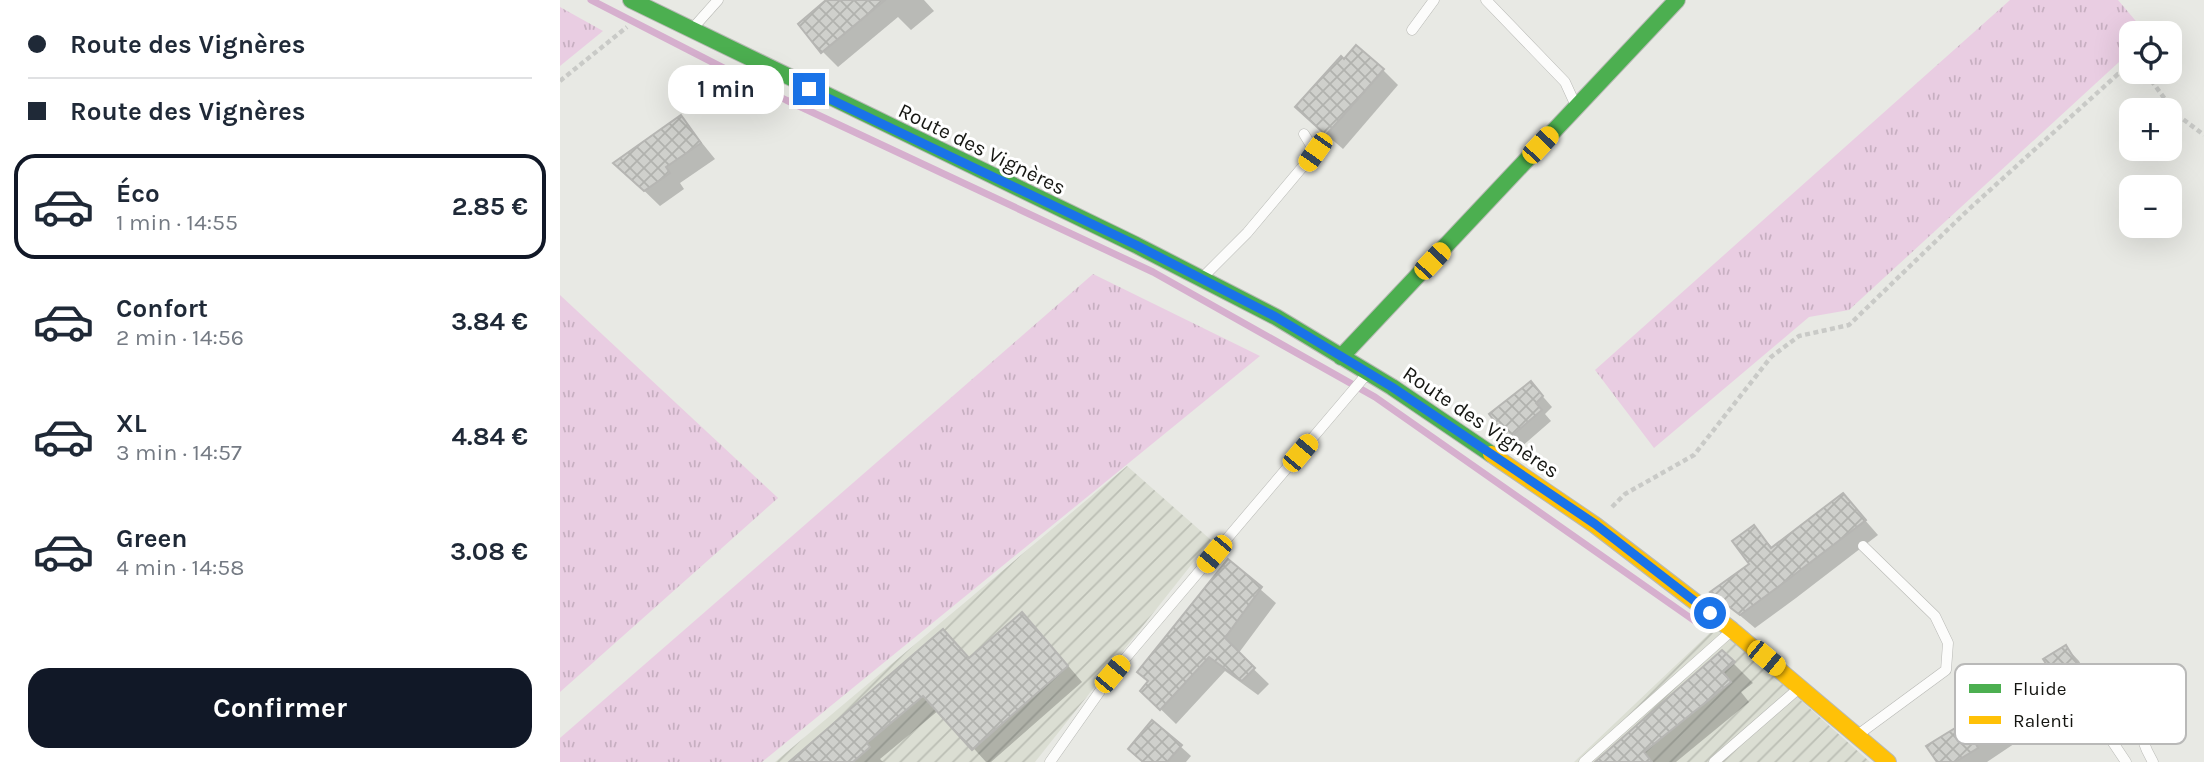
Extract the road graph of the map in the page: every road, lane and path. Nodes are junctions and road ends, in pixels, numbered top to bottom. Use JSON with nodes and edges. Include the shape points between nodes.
{"nodes":[{"id":1,"x":631,"y":0,"type":"edge"},
{"id":2,"x":718,"y":0,"type":"edge"},
{"id":3,"x":1434,"y":0,"type":"edge"},
{"id":4,"x":1486,"y":0,"type":"edge"},
{"id":5,"x":1677,"y":0,"type":"edge"},
{"id":6,"x":625,"y":29,"type":"dead end"},
{"id":7,"x":1412,"y":30,"type":"dead end"},
{"id":8,"x":690,"y":31,"type":"junction"},
{"id":9,"x":560,"y":81,"type":"edge"},
{"id":10,"x":1576,"y":107,"type":"junction"},
{"id":11,"x":1304,"y":134,"type":"dead end"},
{"id":12,"x":2204,"y":135,"type":"edge"},
{"id":13,"x":1202,"y":278,"type":"junction"},
{"id":14,"x":1341,"y":357,"type":"junction"},
{"id":15,"x":1368,"y":373,"type":"junction"},
{"id":16,"x":1595,"y":524,"type":"junction"},
{"id":17,"x":1863,"y":546,"type":"dead end"},
{"id":18,"x":1732,"y":630,"type":"junction"},
{"id":19,"x":1801,"y":686,"type":"junction"},
{"id":20,"x":1858,"y":735,"type":"junction"},
{"id":21,"x":2114,"y":744,"type":"edge"},
{"id":22,"x":2143,"y":744,"type":"edge"},
{"id":23,"x":1050,"y":762,"type":"edge"},
{"id":24,"x":1584,"y":762,"type":"edge"},
{"id":25,"x":1714,"y":762,"type":"edge"},
{"id":26,"x":1888,"y":762,"type":"edge"},
{"id":27,"x":2126,"y":762,"type":"edge"},
{"id":28,"x":2154,"y":762,"type":"edge"}],
"edges":[{"from":1,"to":8,"type":"street","name":"Route des Vignères"},
{"from":2,"to":8,"type":"lane"},
{"from":3,"to":7,"type":"lane"},
{"from":4,"to":10,"type":"lane","via":[[1565,82]]},
{"from":5,"to":10,"type":"street"},
{"from":6,"to":9,"type":"path"},
{"from":8,"to":13,"type":"street","name":"Route des Vignères"},
{"from":10,"to":14,"type":"street"},
{"from":11,"to":13,"type":"lane","via":[[1315,152]]},
{"from":12,"to":16,"type":"path","via":[[2176,114],[2145,72],[2118,74],[1849,325],[1799,337],[1771,358],[1694,455],[1625,494]]},
{"from":13,"to":14,"type":"street","name":"Route des Vignères"},
{"from":14,"to":15,"type":"street","name":"Route des Vignères"},
{"from":15,"to":16,"type":"street","name":"Route des Vignères"},
{"from":15,"to":23,"type":"lane","via":[[1112,674]]},
{"from":16,"to":18,"type":"street","name":"Route des Vignères"},
{"from":17,"to":20,"type":"lane","via":[[1935,616],[1948,643],[1946,670]]},
{"from":18,"to":19,"type":"street","name":"Route des Vignères"},
{"from":18,"to":24,"type":"lane"},
{"from":19,"to":20,"type":"street","name":"Route des Vignères"},
{"from":19,"to":25,"type":"lane"},
{"from":20,"to":26,"type":"street","name":"Route des Vignères"},
{"from":21,"to":27,"type":"lane"},
{"from":22,"to":28,"type":"lane"}]}
